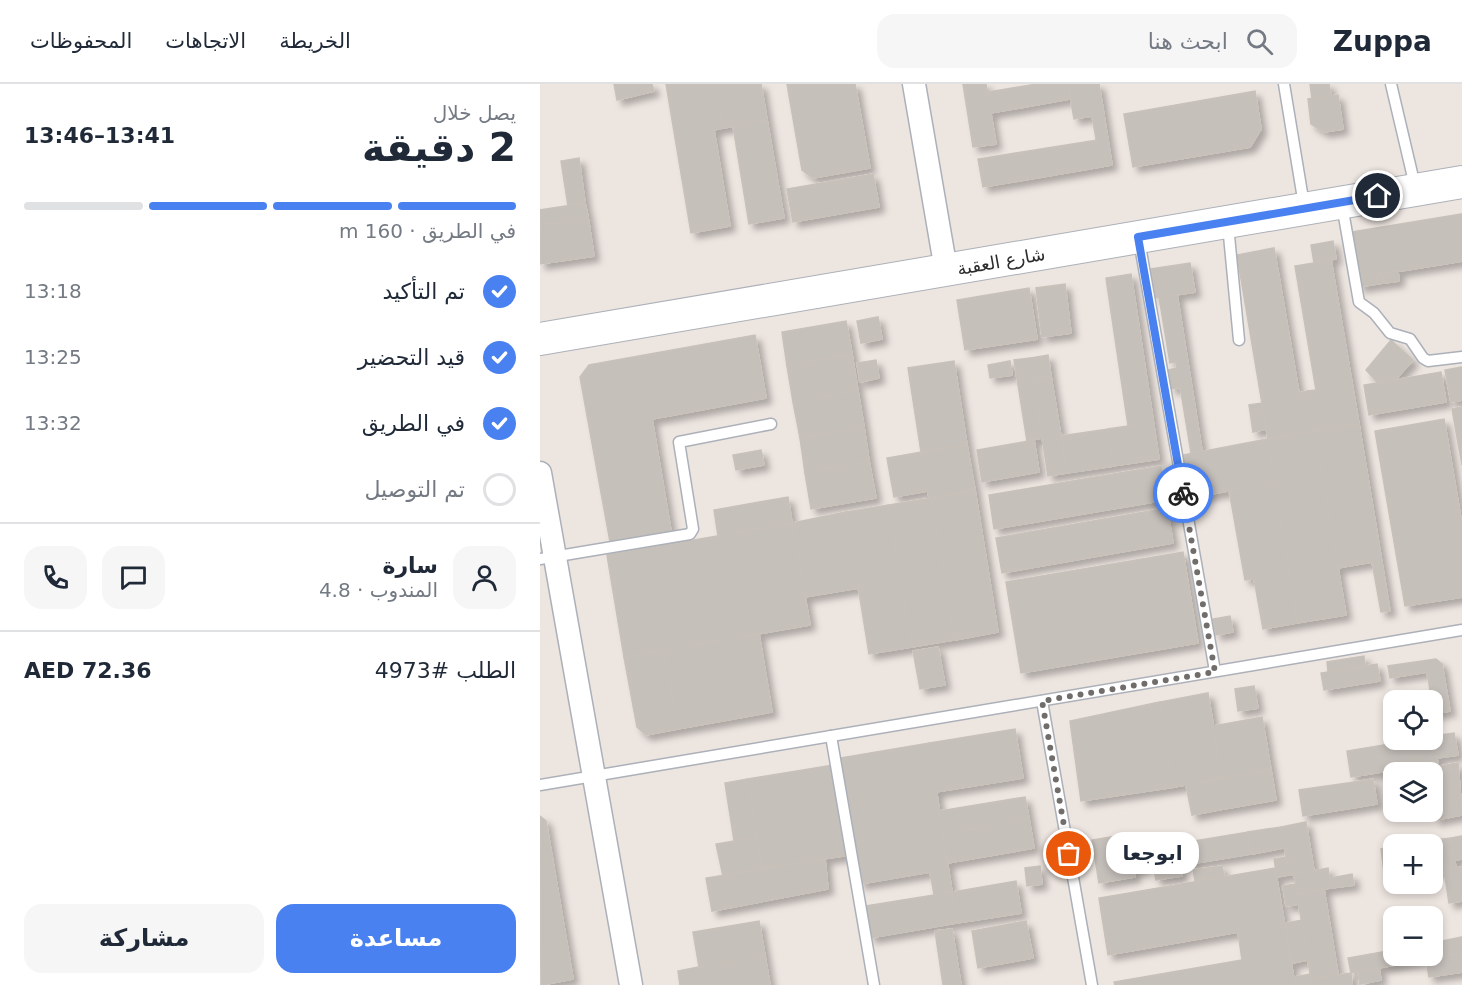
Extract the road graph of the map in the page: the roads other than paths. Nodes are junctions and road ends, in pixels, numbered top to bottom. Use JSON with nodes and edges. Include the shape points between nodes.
{"nodes":[{"id":1,"x":914,"y":84,"type":"edge"},
{"id":2,"x":1284,"y":84,"type":"edge"},
{"id":3,"x":1391,"y":84,"type":"edge"},
{"id":4,"x":1462,"y":182,"type":"edge"},
{"id":5,"x":1416,"y":190,"type":"junction"},
{"id":6,"x":1341,"y":202,"type":"junction"},
{"id":7,"x":1305,"y":208,"type":"junction"},
{"id":8,"x":1227,"y":222,"type":"junction"},
{"id":9,"x":1138,"y":237,"type":"junction"},
{"id":10,"x":946,"y":270,"type":"junction"},
{"id":11,"x":540,"y":339,"type":"edge"},
{"id":12,"x":1239,"y":340,"type":"dead end"},
{"id":13,"x":1462,"y":357,"type":"edge"},
{"id":14,"x":771,"y":424,"type":"dead end"},
{"id":15,"x":540,"y":474,"type":"edge"},
{"id":16,"x":547,"y":558,"type":"edge"},
{"id":17,"x":1462,"y":630,"type":"edge"},
{"id":18,"x":1215,"y":672,"type":"junction"},
{"id":19,"x":1042,"y":701,"type":"junction"},
{"id":20,"x":831,"y":736,"type":"junction"},
{"id":21,"x":594,"y":776,"type":"junction"},
{"id":22,"x":540,"y":785,"type":"edge"},
{"id":23,"x":631,"y":985,"type":"edge"},
{"id":24,"x":874,"y":985,"type":"edge"},
{"id":25,"x":1092,"y":985,"type":"edge"}],
"edges":[{"from":1,"to":10,"type":"street"},
{"from":2,"to":7,"type":"lane"},
{"from":3,"to":5,"type":"lane"},
{"from":4,"to":5,"type":"street","name":"شارع العقبة"},
{"from":5,"to":6,"type":"street","name":"شارع العقبة"},
{"from":6,"to":7,"type":"street","name":"شارع العقبة"},
{"from":6,"to":13,"type":"lane","via":[[1359,302],[1390,333],[1410,339],[1428,361]]},
{"from":7,"to":8,"type":"street","name":"شارع العقبة"},
{"from":8,"to":9,"type":"street","name":"شارع العقبة"},
{"from":8,"to":12,"type":"lane"},
{"from":9,"to":10,"type":"street","name":"شارع العقبة"},
{"from":9,"to":18,"type":"lane"},
{"from":10,"to":11,"type":"street","name":"شارع العقبة"},
{"from":14,"to":16,"type":"lane","via":[[679,442],[693,529],[690,534]]},
{"from":15,"to":16,"type":"street"},
{"from":16,"to":21,"type":"street"},
{"from":17,"to":18,"type":"lane"},
{"from":18,"to":19,"type":"lane"},
{"from":19,"to":20,"type":"lane"},
{"from":19,"to":25,"type":"lane"},
{"from":20,"to":21,"type":"lane"},
{"from":20,"to":24,"type":"lane"},
{"from":21,"to":22,"type":"lane"},
{"from":21,"to":23,"type":"street"}]}
